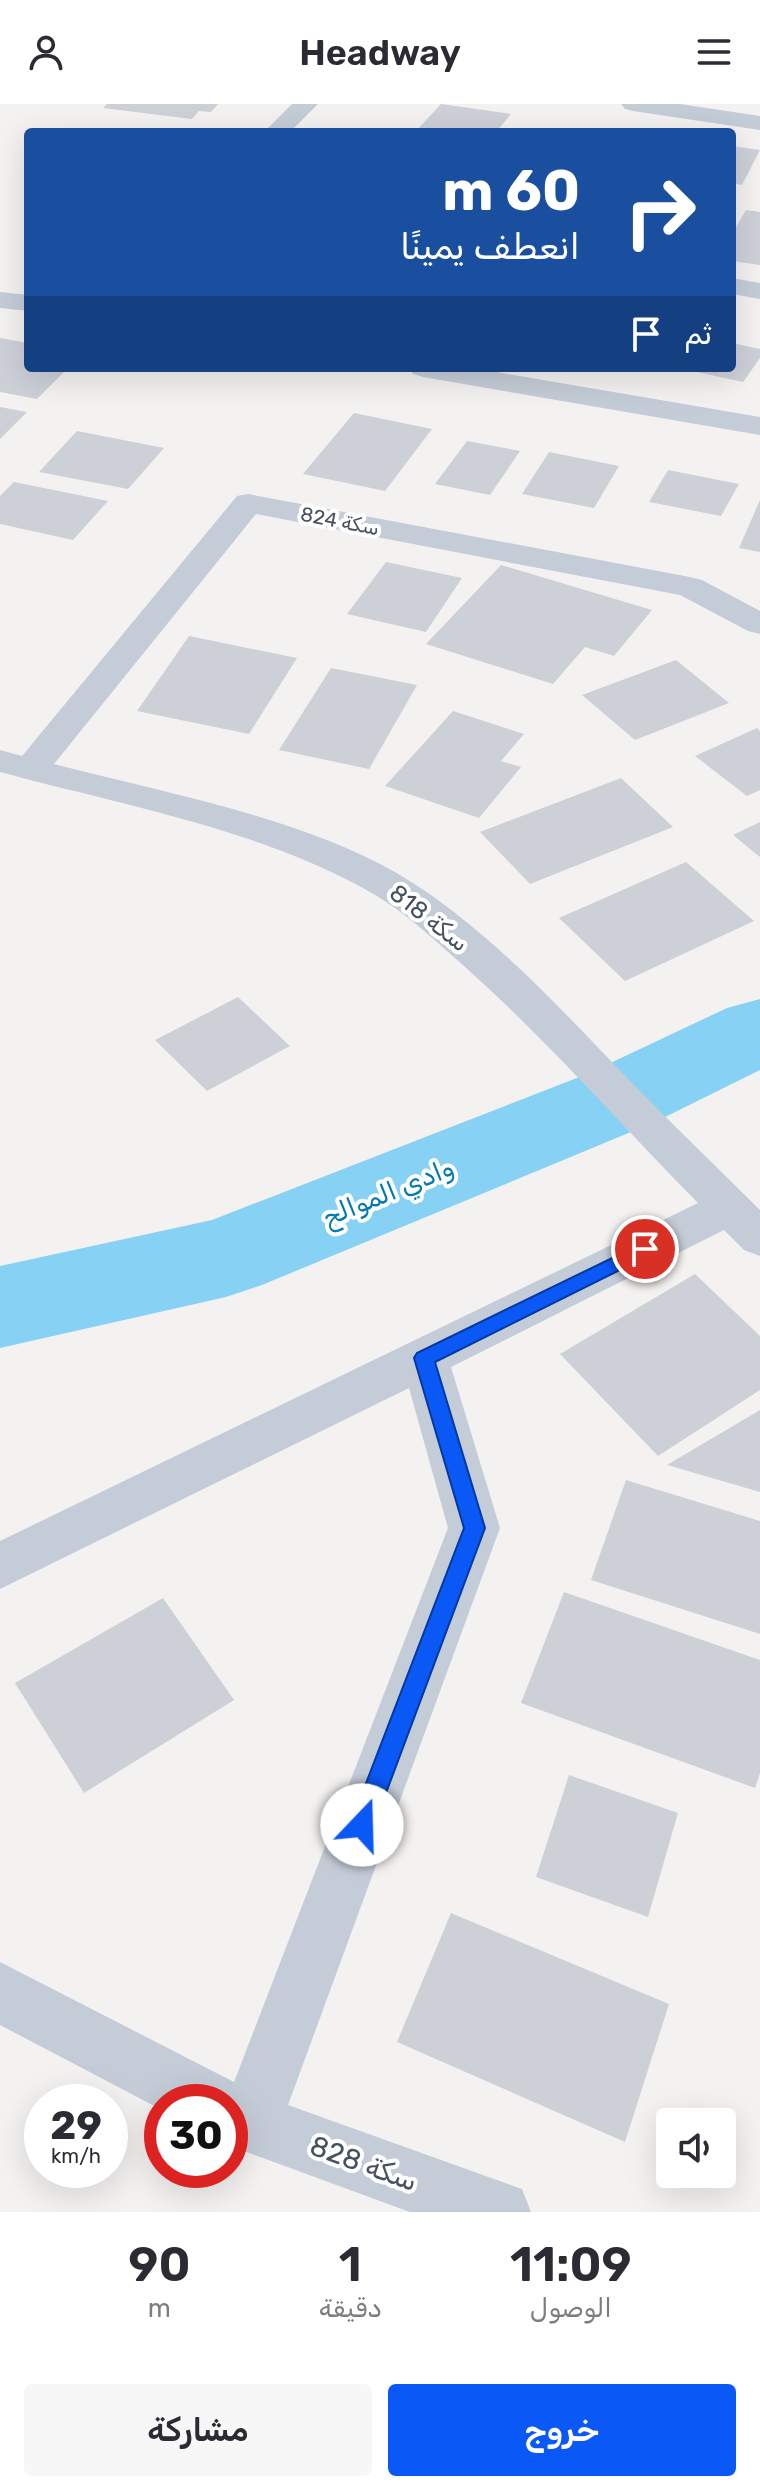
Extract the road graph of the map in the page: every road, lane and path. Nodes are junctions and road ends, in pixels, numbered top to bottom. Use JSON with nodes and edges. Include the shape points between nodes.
{"nodes":[{"id":1,"x":306,"y":104,"type":"edge"},
{"id":2,"x":633,"y":104,"type":"edge"},
{"id":3,"x":760,"y":123,"type":"edge"},
{"id":4,"x":280,"y":128,"type":"edge"},
{"id":5,"x":736,"y":287,"type":"edge"},
{"id":6,"x":760,"y":291,"type":"edge"},
{"id":7,"x":0,"y":300,"type":"edge"},
{"id":8,"x":24,"y":303,"type":"edge"},
{"id":9,"x":446,"y":372,"type":"edge"},
{"id":10,"x":760,"y":426,"type":"edge"},
{"id":11,"x":760,"y":624,"type":"edge"},
{"id":12,"x":16,"y":765,"type":"edge"},
{"id":13,"x":744,"y":1223,"type":"edge"},
{"id":14,"x":424,"y":1358,"type":"junction"},
{"id":15,"x":0,"y":1566,"type":"edge"},
{"id":16,"x":0,"y":1992,"type":"edge"},
{"id":17,"x":176,"y":2084,"type":"edge"},
{"id":18,"x":242,"y":2084,"type":"edge"},
{"id":19,"x":248,"y":2119,"type":"edge"},
{"id":20,"x":499,"y":2212,"type":"edge"}],
"edges":[{"from":1,"to":4,"type":"street"},
{"from":2,"to":3,"type":"street"},
{"from":5,"to":6,"type":"street"},
{"from":7,"to":8,"type":"street"},
{"from":9,"to":10,"type":"street"},
{"from":11,"to":12,"type":"street","name":"سكة 824","via":[[690,587],[248,503]]},
{"from":12,"to":13,"type":"street","name":"سكة 818","via":[[263,831],[379,880],[420,906],[530,1002]]},
{"from":13,"to":14,"type":"street"},
{"from":14,"to":15,"type":"street"},
{"from":14,"to":18,"type":"street","via":[[474,1528]]},
{"from":16,"to":17,"type":"street","name":"سكة 828"},
{"from":19,"to":20,"type":"street","name":"سكة 828"}]}
